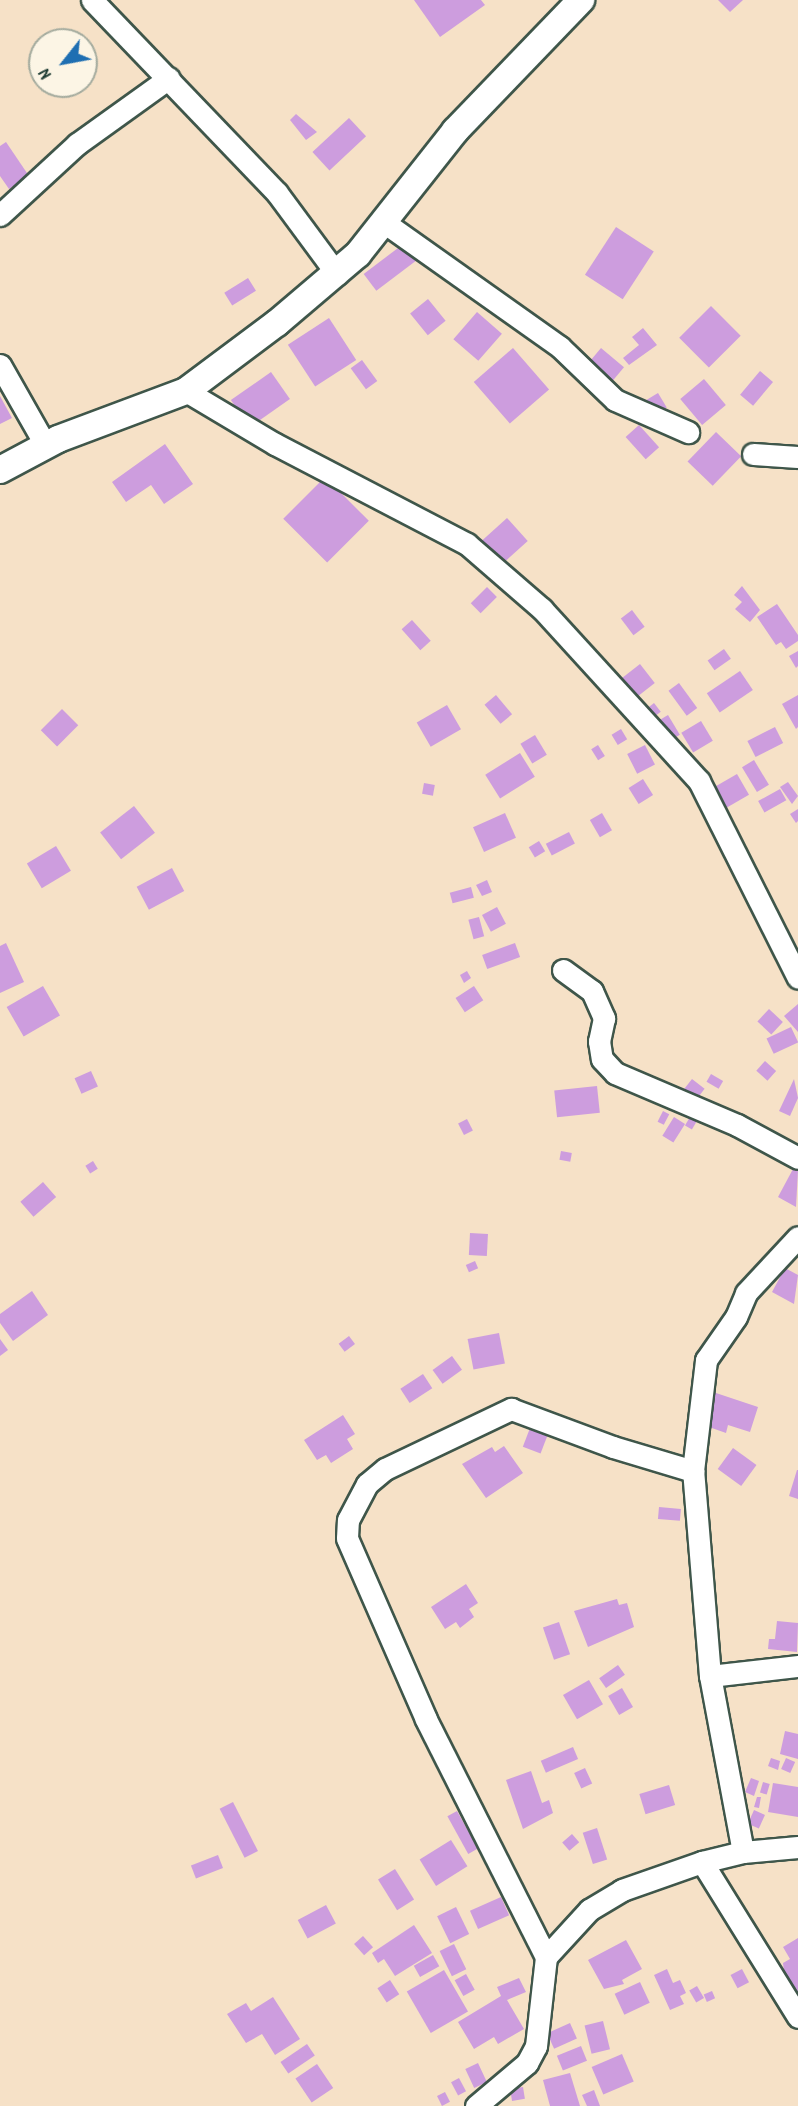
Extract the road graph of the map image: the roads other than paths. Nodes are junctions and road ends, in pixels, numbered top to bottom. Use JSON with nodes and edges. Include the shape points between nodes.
{"nodes":[{"id":1,"x":92,"y":0,"type":"edge"},
{"id":2,"x":580,"y":0,"type":"edge"},
{"id":3,"x":169,"y":78,"type":"junction"},
{"id":4,"x":0,"y":215,"type":"edge"},
{"id":5,"x":384,"y":223,"type":"junction"},
{"id":6,"x":337,"y":274,"type":"junction"},
{"id":7,"x":0,"y":365,"type":"edge"},
{"id":8,"x":186,"y":391,"type":"junction"},
{"id":9,"x":688,"y":432,"type":"dead end"},
{"id":10,"x":46,"y":446,"type":"junction"},
{"id":11,"x":753,"y":454,"type":"dead end"},
{"id":12,"x":798,"y":457,"type":"edge"},
{"id":13,"x":0,"y":470,"type":"edge"},
{"id":14,"x":562,"y":971,"type":"dead end"},
{"id":15,"x":798,"y":978,"type":"edge"},
{"id":16,"x":798,"y":1158,"type":"edge"},
{"id":17,"x":798,"y":1237,"type":"edge"},
{"id":18,"x":693,"y":1471,"type":"junction"},
{"id":19,"x":798,"y":1666,"type":"edge"},
{"id":20,"x":710,"y":1676,"type":"junction"},
{"id":21,"x":798,"y":1847,"type":"edge"},
{"id":22,"x":743,"y":1852,"type":"junction"},
{"id":23,"x":702,"y":1862,"type":"junction"},
{"id":24,"x":546,"y":1957,"type":"junction"},
{"id":25,"x":798,"y":2017,"type":"edge"},
{"id":26,"x":497,"y":2099,"type":"edge"},
{"id":27,"x":476,"y":2106,"type":"edge"}],
"edges":[{"from":1,"to":3,"type":"street"},
{"from":2,"to":5,"type":"street","via":[[455,131]]},
{"from":3,"to":4,"type":"street","via":[[77,144]]},
{"from":3,"to":6,"type":"street","via":[[277,193]]},
{"from":5,"to":6,"type":"street"},
{"from":5,"to":9,"type":"street","via":[[560,347],[615,400]]},
{"from":6,"to":8,"type":"street"},
{"from":7,"to":10,"type":"street"},
{"from":8,"to":10,"type":"street"},
{"from":8,"to":15,"type":"street","via":[[275,444],[467,544],[542,609],[699,781]]},
{"from":10,"to":13,"type":"street"},
{"from":11,"to":12,"type":"street"},
{"from":14,"to":16,"type":"street","via":[[592,991],[604,1018],[598,1041],[602,1059],[615,1073],[737,1125]]},
{"from":17,"to":18,"type":"street","via":[[746,1293],[736,1317],[706,1360]]},
{"from":18,"to":20,"type":"street"},
{"from":18,"to":24,"type":"street","via":[[511,1409],[385,1469],[367,1484],[348,1520],[347,1538],[426,1719]]},
{"from":19,"to":20,"type":"street"},
{"from":20,"to":22,"type":"street"},
{"from":21,"to":22,"type":"street"},
{"from":22,"to":23,"type":"street"},
{"from":23,"to":24,"type":"street","via":[[622,1890],[589,1910]]},
{"from":23,"to":25,"type":"street"},
{"from":24,"to":26,"type":"street","via":[[536,2046]]},
{"from":26,"to":27,"type":"street"}]}
